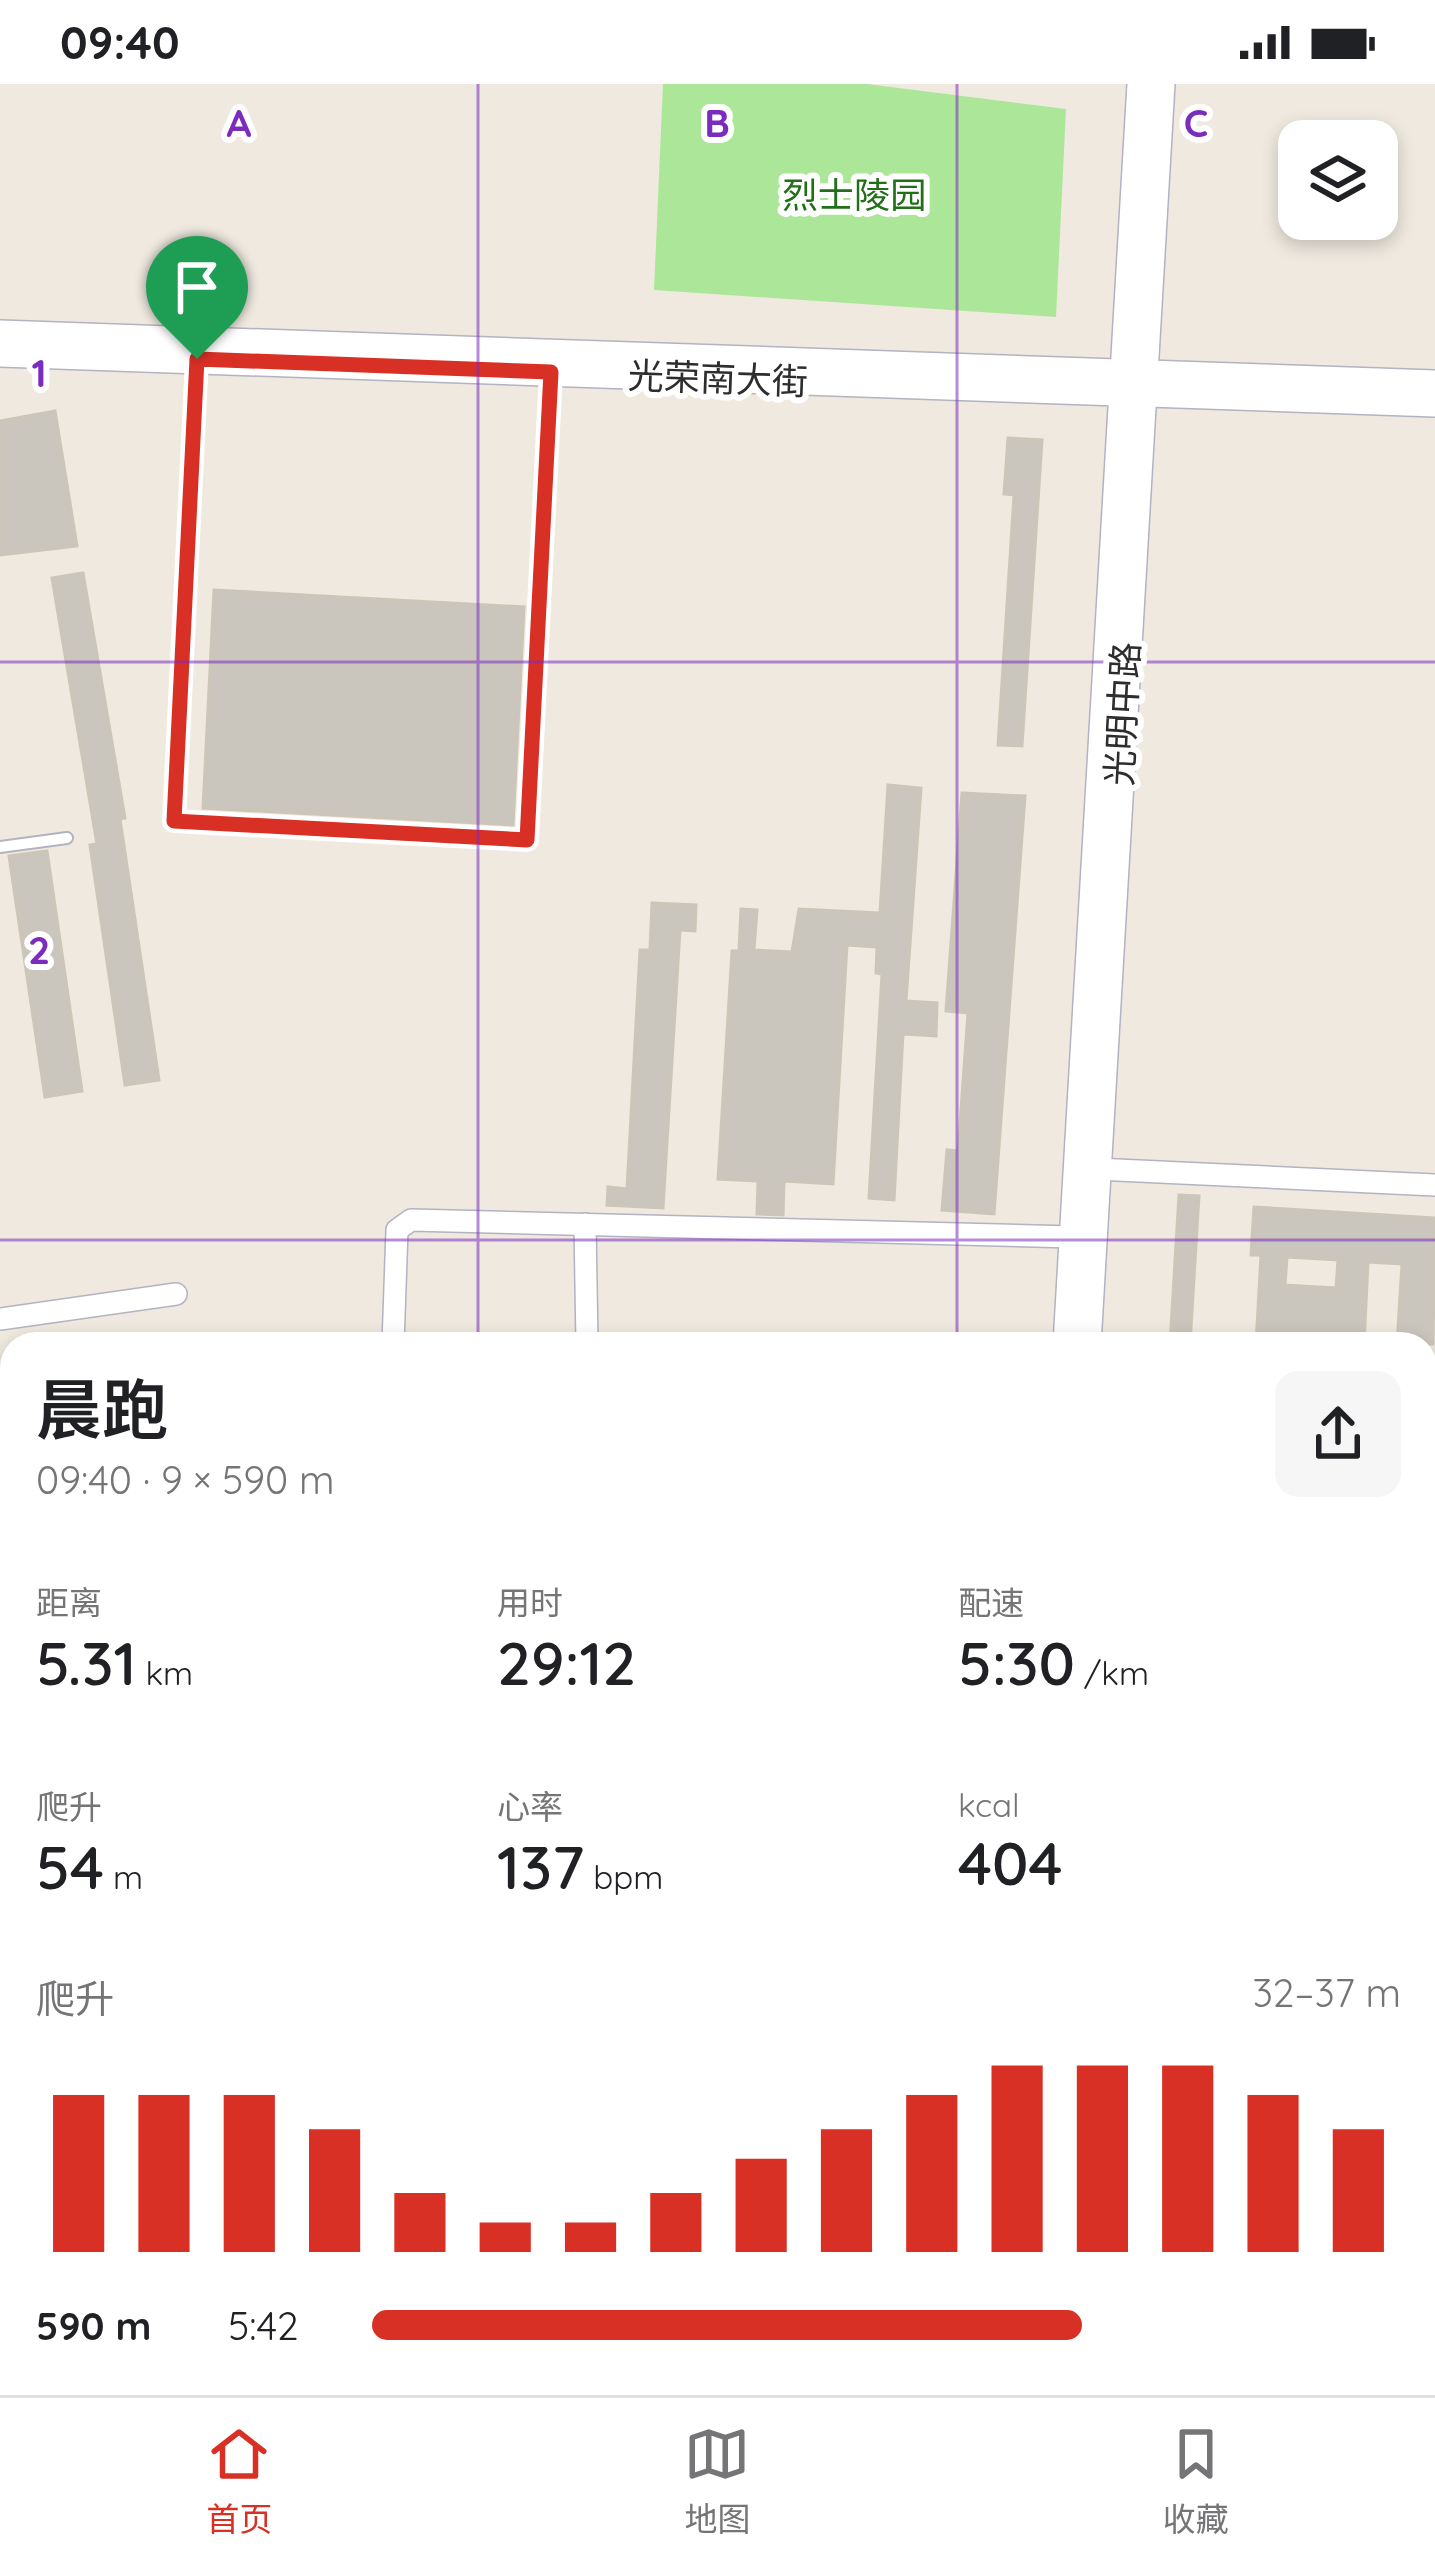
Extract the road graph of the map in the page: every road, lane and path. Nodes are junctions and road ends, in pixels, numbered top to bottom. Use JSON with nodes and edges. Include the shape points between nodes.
{"nodes":[{"id":1,"x":1141,"y":84,"type":"edge"},
{"id":2,"x":1161,"y":84,"type":"edge"},
{"id":3,"x":0,"y":334,"type":"edge"},
{"id":4,"x":0,"y":352,"type":"edge"},
{"id":5,"x":197,"y":359,"type":"junction"},
{"id":6,"x":551,"y":372,"type":"junction"},
{"id":7,"x":1132,"y":382,"type":"junction"},
{"id":8,"x":1435,"y":384,"type":"edge"},
{"id":9,"x":1435,"y":403,"type":"edge"},
{"id":10,"x":68,"y":838,"type":"dead end"},
{"id":11,"x":0,"y":847,"type":"edge"},
{"id":12,"x":1096,"y":1169,"type":"junction"},
{"id":13,"x":1435,"y":1185,"type":"edge"},
{"id":14,"x":585,"y":1225,"type":"junction"},
{"id":15,"x":1073,"y":1237,"type":"junction"},
{"id":16,"x":176,"y":1294,"type":"dead end"},
{"id":17,"x":0,"y":1319,"type":"edge"},
{"id":18,"x":393,"y":1332,"type":"edge"},
{"id":19,"x":586,"y":1332,"type":"edge"},
{"id":20,"x":1068,"y":1332,"type":"edge"},
{"id":21,"x":1088,"y":1332,"type":"edge"}],
"edges":[{"from":1,"to":7,"type":"street","name":"光明中路"},
{"from":2,"to":7,"type":"street","name":"光明中路"},
{"from":3,"to":7,"type":"street","name":"光荣南大街"},
{"from":4,"to":5,"type":"street","name":"光荣南大街"},
{"from":5,"to":6,"type":"street","name":"光荣南大街"},
{"from":5,"to":6,"type":"lane","via":[[174,821],[527,840]]},
{"from":6,"to":7,"type":"street","name":"光荣南大街"},
{"from":7,"to":8,"type":"street","name":"光荣南大街"},
{"from":7,"to":9,"type":"street","name":"光荣南大街"},
{"from":7,"to":12,"type":"street","name":"光明中路"},
{"from":7,"to":15,"type":"street","name":"光明中路"},
{"from":10,"to":11,"type":"lane"},
{"from":12,"to":13,"type":"street"},
{"from":12,"to":21,"type":"street","name":"光明中路"},
{"from":14,"to":15,"type":"street"},
{"from":14,"to":18,"type":"street","via":[[404,1222],[397,1230]]},
{"from":14,"to":19,"type":"street"},
{"from":15,"to":20,"type":"street","name":"光明中路"},
{"from":16,"to":17,"type":"street"}]}
